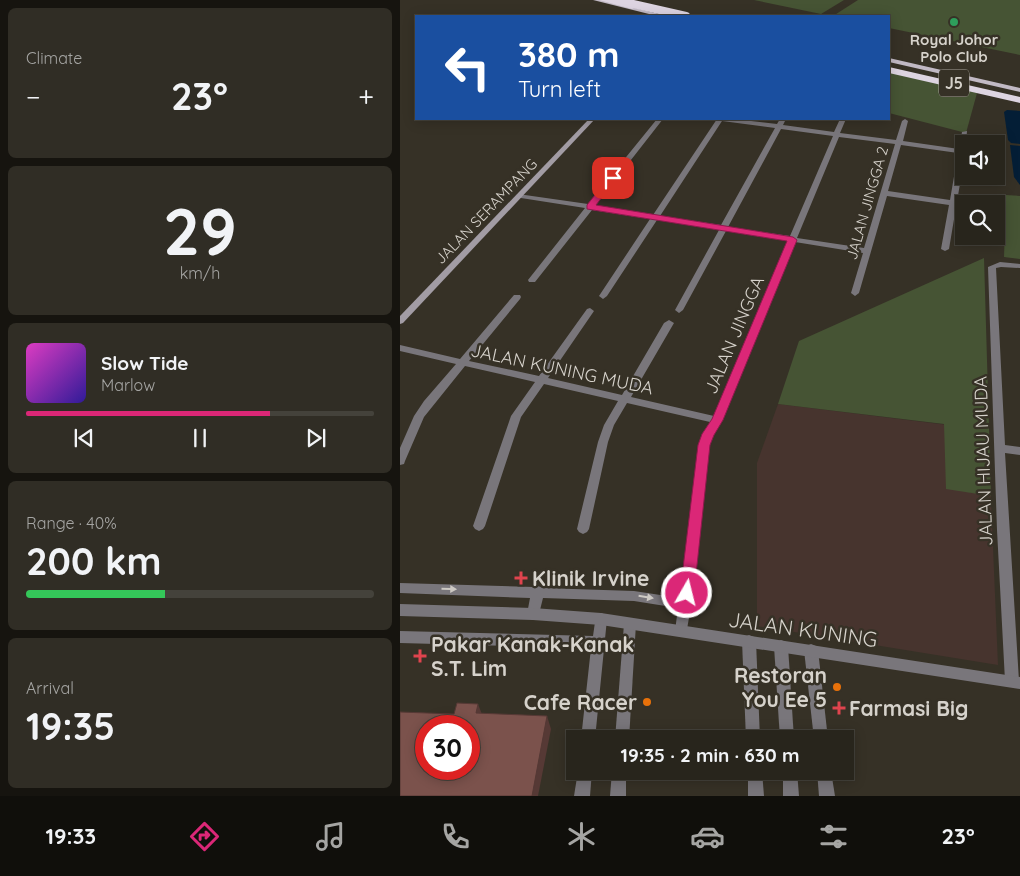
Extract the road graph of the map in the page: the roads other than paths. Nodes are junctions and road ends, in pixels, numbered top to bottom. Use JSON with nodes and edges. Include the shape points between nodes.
{"nodes":[{"id":1,"x":596,"y":0,"type":"edge"},
{"id":2,"x":603,"y":0,"type":"edge"},
{"id":3,"x":616,"y":0,"type":"edge"},
{"id":4,"x":621,"y":0,"type":"edge"},
{"id":5,"x":660,"y":15,"type":"edge"},
{"id":6,"x":666,"y":15,"type":"edge"},
{"id":7,"x":682,"y":15,"type":"edge"},
{"id":8,"x":682,"y":15,"type":"edge"},
{"id":9,"x":890,"y":65,"type":"edge"},
{"id":10,"x":1020,"y":95,"type":"edge"},
{"id":11,"x":591,"y":120,"type":"edge"},
{"id":12,"x":659,"y":120,"type":"edge"},
{"id":13,"x":720,"y":120,"type":"edge"},
{"id":14,"x":729,"y":120,"type":"edge"},
{"id":15,"x":782,"y":120,"type":"edge"},
{"id":16,"x":843,"y":120,"type":"edge"},
{"id":17,"x":905,"y":121,"type":"dead end"},
{"id":18,"x":779,"y":126,"type":"junction"},
{"id":19,"x":965,"y":132,"type":"dead end"},
{"id":20,"x":837,"y":134,"type":"junction"},
{"id":21,"x":964,"y":135,"type":"edge"},
{"id":22,"x":899,"y":142,"type":"junction"},
{"id":23,"x":955,"y":149,"type":"edge"},
{"id":24,"x":956,"y":185,"type":"edge"},
{"id":25,"x":884,"y":193,"type":"junction"},
{"id":26,"x":521,"y":196,"type":"junction"},
{"id":27,"x":953,"y":203,"type":"junction"},
{"id":28,"x":590,"y":207,"type":"junction"},
{"id":29,"x":655,"y":218,"type":"junction"},
{"id":30,"x":724,"y":228,"type":"junction"},
{"id":31,"x":793,"y":240,"type":"junction"},
{"id":32,"x":945,"y":250,"type":"dead end"},
{"id":33,"x":867,"y":252,"type":"junction"},
{"id":34,"x":1020,"y":266,"type":"edge"},
{"id":35,"x":532,"y":280,"type":"dead end"},
{"id":36,"x":855,"y":293,"type":"dead end"},
{"id":37,"x":603,"y":296,"type":"dead end"},
{"id":38,"x":517,"y":297,"type":"dead end"},
{"id":39,"x":679,"y":310,"type":"dead end"},
{"id":40,"x":590,"y":311,"type":"dead end"},
{"id":41,"x":400,"y":321,"type":"edge"},
{"id":42,"x":669,"y":323,"type":"dead end"},
{"id":43,"x":400,"y":348,"type":"edge"},
{"id":44,"x":461,"y":364,"type":"junction"},
{"id":45,"x":542,"y":381,"type":"junction"},
{"id":46,"x":623,"y":399,"type":"junction"},
{"id":47,"x":717,"y":420,"type":"junction"},
{"id":48,"x":1000,"y":448,"type":"junction"},
{"id":49,"x":1020,"y":451,"type":"edge"},
{"id":50,"x":400,"y":461,"type":"edge"},
{"id":51,"x":479,"y":526,"type":"dead end"},
{"id":52,"x":583,"y":529,"type":"dead end"},
{"id":53,"x":401,"y":590,"type":"edge"},
{"id":54,"x":538,"y":591,"type":"junction"},
{"id":55,"x":685,"y":604,"type":"junction"},
{"id":56,"x":400,"y":610,"type":"edge"},
{"id":57,"x":533,"y":614,"type":"junction"},
{"id":58,"x":601,"y":619,"type":"junction"},
{"id":59,"x":630,"y":624,"type":"junction"},
{"id":60,"x":681,"y":631,"type":"junction"},
{"id":61,"x":400,"y":637,"type":"edge"},
{"id":62,"x":749,"y":641,"type":"junction"},
{"id":63,"x":598,"y":642,"type":"junction"},
{"id":64,"x":781,"y":646,"type":"junction"},
{"id":65,"x":811,"y":650,"type":"junction"},
{"id":66,"x":1016,"y":682,"type":"edge"},
{"id":67,"x":589,"y":730,"type":"edge"},
{"id":68,"x":623,"y":730,"type":"edge"},
{"id":69,"x":753,"y":730,"type":"edge"},
{"id":70,"x":786,"y":730,"type":"edge"},
{"id":71,"x":820,"y":730,"type":"edge"},
{"id":72,"x":584,"y":780,"type":"edge"},
{"id":73,"x":619,"y":780,"type":"edge"},
{"id":74,"x":755,"y":780,"type":"edge"},
{"id":75,"x":790,"y":780,"type":"edge"},
{"id":76,"x":825,"y":780,"type":"edge"},
{"id":77,"x":582,"y":796,"type":"edge"},
{"id":78,"x":618,"y":796,"type":"edge"},
{"id":79,"x":756,"y":796,"type":"edge"},
{"id":80,"x":791,"y":796,"type":"edge"},
{"id":81,"x":827,"y":796,"type":"edge"}],
"edges":[{"from":1,"to":5,"type":"main road"},
{"from":2,"to":6,"type":"highway","bridge":true},
{"from":3,"to":7,"type":"highway","bridge":true},
{"from":4,"to":8,"type":"main road"},
{"from":9,"to":10,"type":"highway"},
{"from":11,"to":26,"type":"main road","name":"JALAN SERAMPANG"},
{"from":12,"to":28,"type":"street"},
{"from":13,"to":29,"type":"street"},
{"from":14,"to":18,"type":"street"},
{"from":15,"to":18,"type":"street"},
{"from":16,"to":20,"type":"street","name":"JALAN JINGGA"},
{"from":17,"to":22,"type":"street","name":"JALAN JINGGA 2"},
{"from":18,"to":20,"type":"street"},
{"from":18,"to":30,"type":"street"},
{"from":19,"to":21,"type":"street"},
{"from":20,"to":22,"type":"street"},
{"from":20,"to":31,"type":"street","name":"JALAN JINGGA"},
{"from":22,"to":23,"type":"street"},
{"from":22,"to":25,"type":"street","name":"JALAN JINGGA 2"},
{"from":24,"to":27,"type":"street"},
{"from":25,"to":27,"type":"street"},
{"from":25,"to":33,"type":"street","name":"JALAN JINGGA 2"},
{"from":26,"to":28,"type":"street"},
{"from":26,"to":41,"type":"main road","name":"JALAN SERAMPANG"},
{"from":27,"to":32,"type":"street"},
{"from":28,"to":29,"type":"street"},
{"from":28,"to":35,"type":"street"},
{"from":29,"to":30,"type":"street"},
{"from":29,"to":37,"type":"street"},
{"from":30,"to":31,"type":"street"},
{"from":30,"to":39,"type":"street"},
{"from":31,"to":33,"type":"street"},
{"from":31,"to":47,"type":"street","name":"JALAN JINGGA"},
{"from":33,"to":36,"type":"street","name":"JALAN JINGGA 2"},
{"from":34,"to":48,"type":"street","name":"JALAN HIJAU MUDA","via":[[1000,264],[992,267]]},
{"from":38,"to":44,"type":"street"},
{"from":40,"to":45,"type":"street"},
{"from":42,"to":46,"type":"street"},
{"from":43,"to":44,"type":"street","name":"JALAN KUNING MUDA"},
{"from":44,"to":45,"type":"street","name":"JALAN KUNING MUDA"},
{"from":44,"to":50,"type":"street","via":[[419,416]]},
{"from":45,"to":46,"type":"street","name":"JALAN KUNING MUDA"},
{"from":45,"to":51,"type":"street","via":[[511,426]]},
{"from":46,"to":47,"type":"street","name":"JALAN KUNING MUDA"},
{"from":46,"to":52,"type":"street","via":[[603,442]]},
{"from":47,"to":55,"type":"street","name":"JALAN JINGGA","via":[[704,445]]},
{"from":48,"to":49,"type":"street"},
{"from":48,"to":66,"type":"street","name":"JALAN HIJAU MUDA"},
{"from":53,"to":54,"type":"street","one_way":true},
{"from":54,"to":55,"type":"street","one_way":true,"via":[[634,596]]},
{"from":54,"to":57,"type":"street"},
{"from":55,"to":60,"type":"street","name":"JALAN JINGGA"},
{"from":56,"to":57,"type":"street","name":"JALAN KUNING"},
{"from":57,"to":58,"type":"street","name":"JALAN KUNING"},
{"from":58,"to":59,"type":"street","name":"JALAN KUNING"},
{"from":58,"to":63,"type":"street"},
{"from":59,"to":60,"type":"street","name":"JALAN KUNING"},
{"from":59,"to":68,"type":"street"},
{"from":60,"to":62,"type":"street","name":"JALAN KUNING"},
{"from":61,"to":63,"type":"street"},
{"from":62,"to":64,"type":"street","name":"JALAN KUNING"},
{"from":62,"to":69,"type":"street"},
{"from":63,"to":67,"type":"street"},
{"from":64,"to":65,"type":"street","name":"JALAN KUNING"},
{"from":64,"to":70,"type":"street"},
{"from":65,"to":66,"type":"street","name":"JALAN KUNING"},
{"from":65,"to":71,"type":"street"},
{"from":72,"to":77,"type":"street"},
{"from":73,"to":78,"type":"street"},
{"from":74,"to":79,"type":"street"},
{"from":75,"to":80,"type":"street"},
{"from":76,"to":81,"type":"street"}]}
